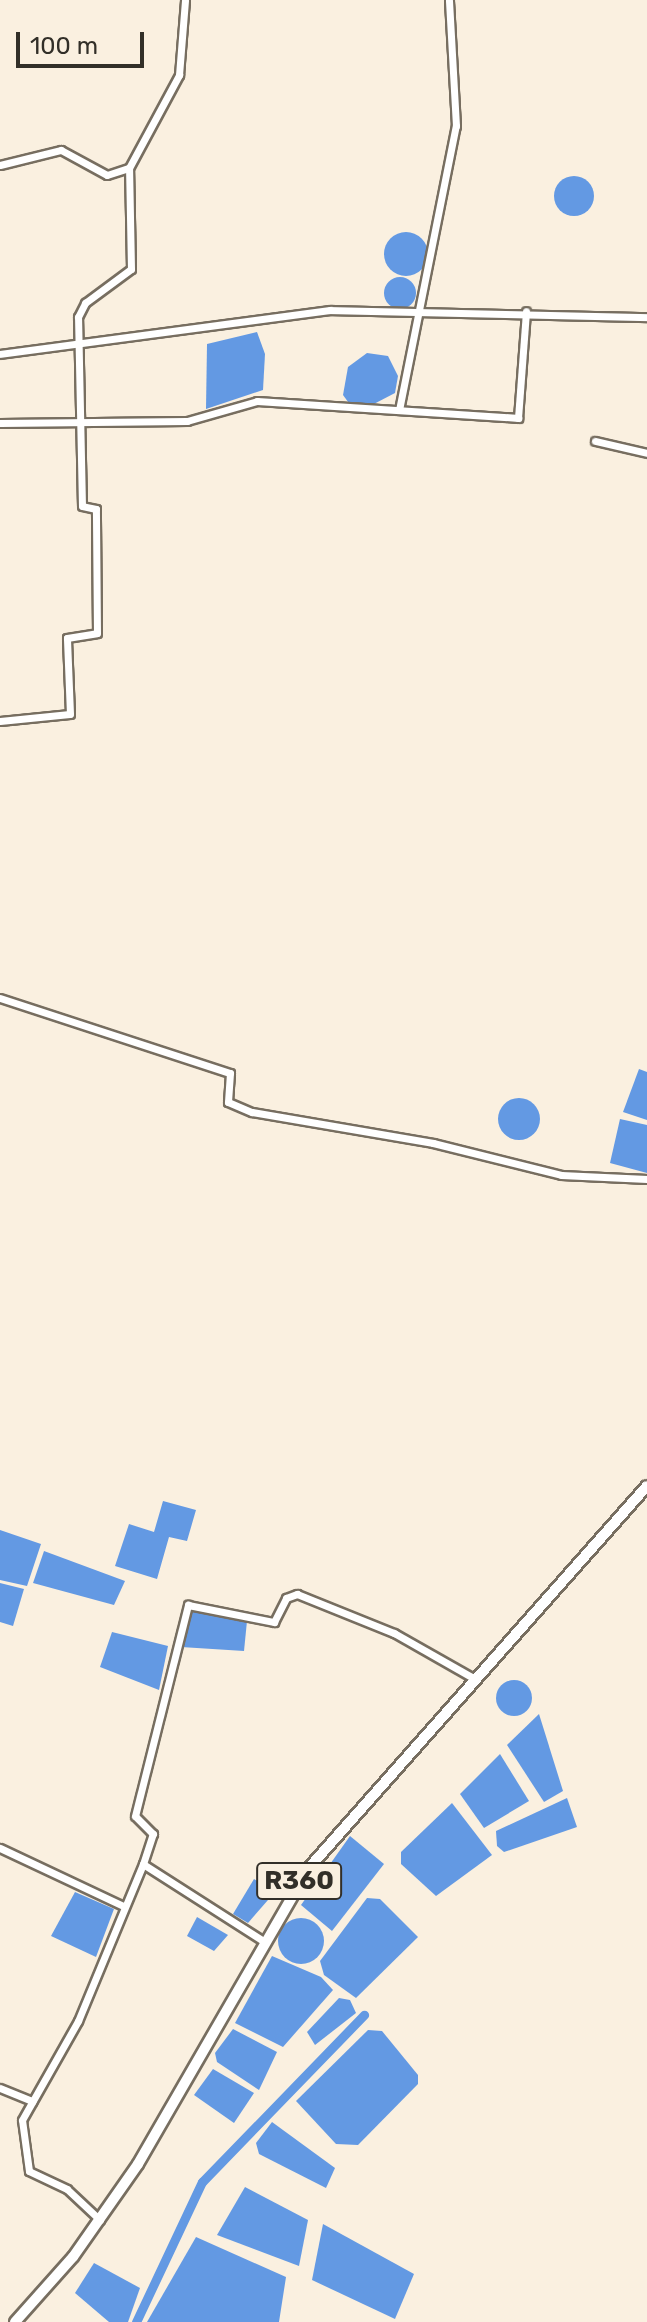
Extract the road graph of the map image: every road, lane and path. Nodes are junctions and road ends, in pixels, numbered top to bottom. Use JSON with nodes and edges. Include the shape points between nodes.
{"nodes":[{"id":1,"x":185,"y":0,"type":"edge"},
{"id":2,"x":449,"y":0,"type":"edge"},
{"id":3,"x":0,"y":165,"type":"edge"},
{"id":4,"x":129,"y":168,"type":"junction"},
{"id":5,"x":416,"y":310,"type":"junction"},
{"id":6,"x":526,"y":311,"type":"junction"},
{"id":7,"x":647,"y":317,"type":"edge"},
{"id":8,"x":76,"y":345,"type":"junction"},
{"id":9,"x":0,"y":354,"type":"edge"},
{"id":10,"x":399,"y":410,"type":"junction"},
{"id":11,"x":0,"y":423,"type":"edge"},
{"id":12,"x":81,"y":424,"type":"junction"},
{"id":13,"x":595,"y":441,"type":"dead end"},
{"id":14,"x":647,"y":453,"type":"edge"},
{"id":15,"x":0,"y":721,"type":"edge"},
{"id":16,"x":0,"y":998,"type":"edge"},
{"id":17,"x":647,"y":1179,"type":"edge"},
{"id":18,"x":647,"y":1486,"type":"edge"},
{"id":19,"x":475,"y":1679,"type":"junction"},
{"id":20,"x":0,"y":1848,"type":"edge"},
{"id":21,"x":143,"y":1864,"type":"junction"},
{"id":22,"x":123,"y":1906,"type":"junction"},
{"id":23,"x":262,"y":1940,"type":"junction"},
{"id":24,"x":0,"y":2088,"type":"edge"},
{"id":25,"x":33,"y":2101,"type":"junction"},
{"id":26,"x":100,"y":2220,"type":"junction"},
{"id":27,"x":15,"y":2322,"type":"edge"}],
"edges":[{"from":1,"to":4,"type":"street","via":[[179,75]]},
{"from":2,"to":5,"type":"street","via":[[456,126]]},
{"from":3,"to":4,"type":"street","via":[[61,150],[107,175]]},
{"from":4,"to":8,"type":"street","via":[[131,269],[85,303]]},
{"from":5,"to":6,"type":"street"},
{"from":5,"to":8,"type":"street","via":[[283,315]]},
{"from":5,"to":10,"type":"street"},
{"from":6,"to":7,"type":"street"},
{"from":6,"to":10,"type":"street","via":[[518,418]]},
{"from":8,"to":9,"type":"street"},
{"from":8,"to":12,"type":"street"},
{"from":10,"to":12,"type":"street","via":[[257,401],[187,421]]},
{"from":11,"to":12,"type":"street"},
{"from":12,"to":15,"type":"street","via":[[82,506],[96,509],[97,633],[67,638],[70,714]]},
{"from":13,"to":14,"type":"street"},
{"from":16,"to":17,"type":"street","via":[[230,1073],[228,1102],[252,1112],[433,1143],[561,1175]]},
{"from":18,"to":19,"type":"main road","number":"R360"},
{"from":19,"to":21,"type":"street","via":[[394,1633],[297,1594],[286,1598],[274,1622],[188,1605],[135,1816],[153,1834]]},
{"from":19,"to":23,"type":"main road","number":"R360","via":[[343,1824]]},
{"from":20,"to":22,"type":"street"},
{"from":21,"to":22,"type":"street"},
{"from":21,"to":23,"type":"street"},
{"from":22,"to":25,"type":"street","via":[[78,2021]]},
{"from":23,"to":26,"type":"main road","number":"R360","via":[[165,2120]]},
{"from":24,"to":25,"type":"street"},
{"from":25,"to":26,"type":"street","via":[[22,2120],[29,2171],[67,2189]]},
{"from":26,"to":27,"type":"main road","number":"R360"}]}
